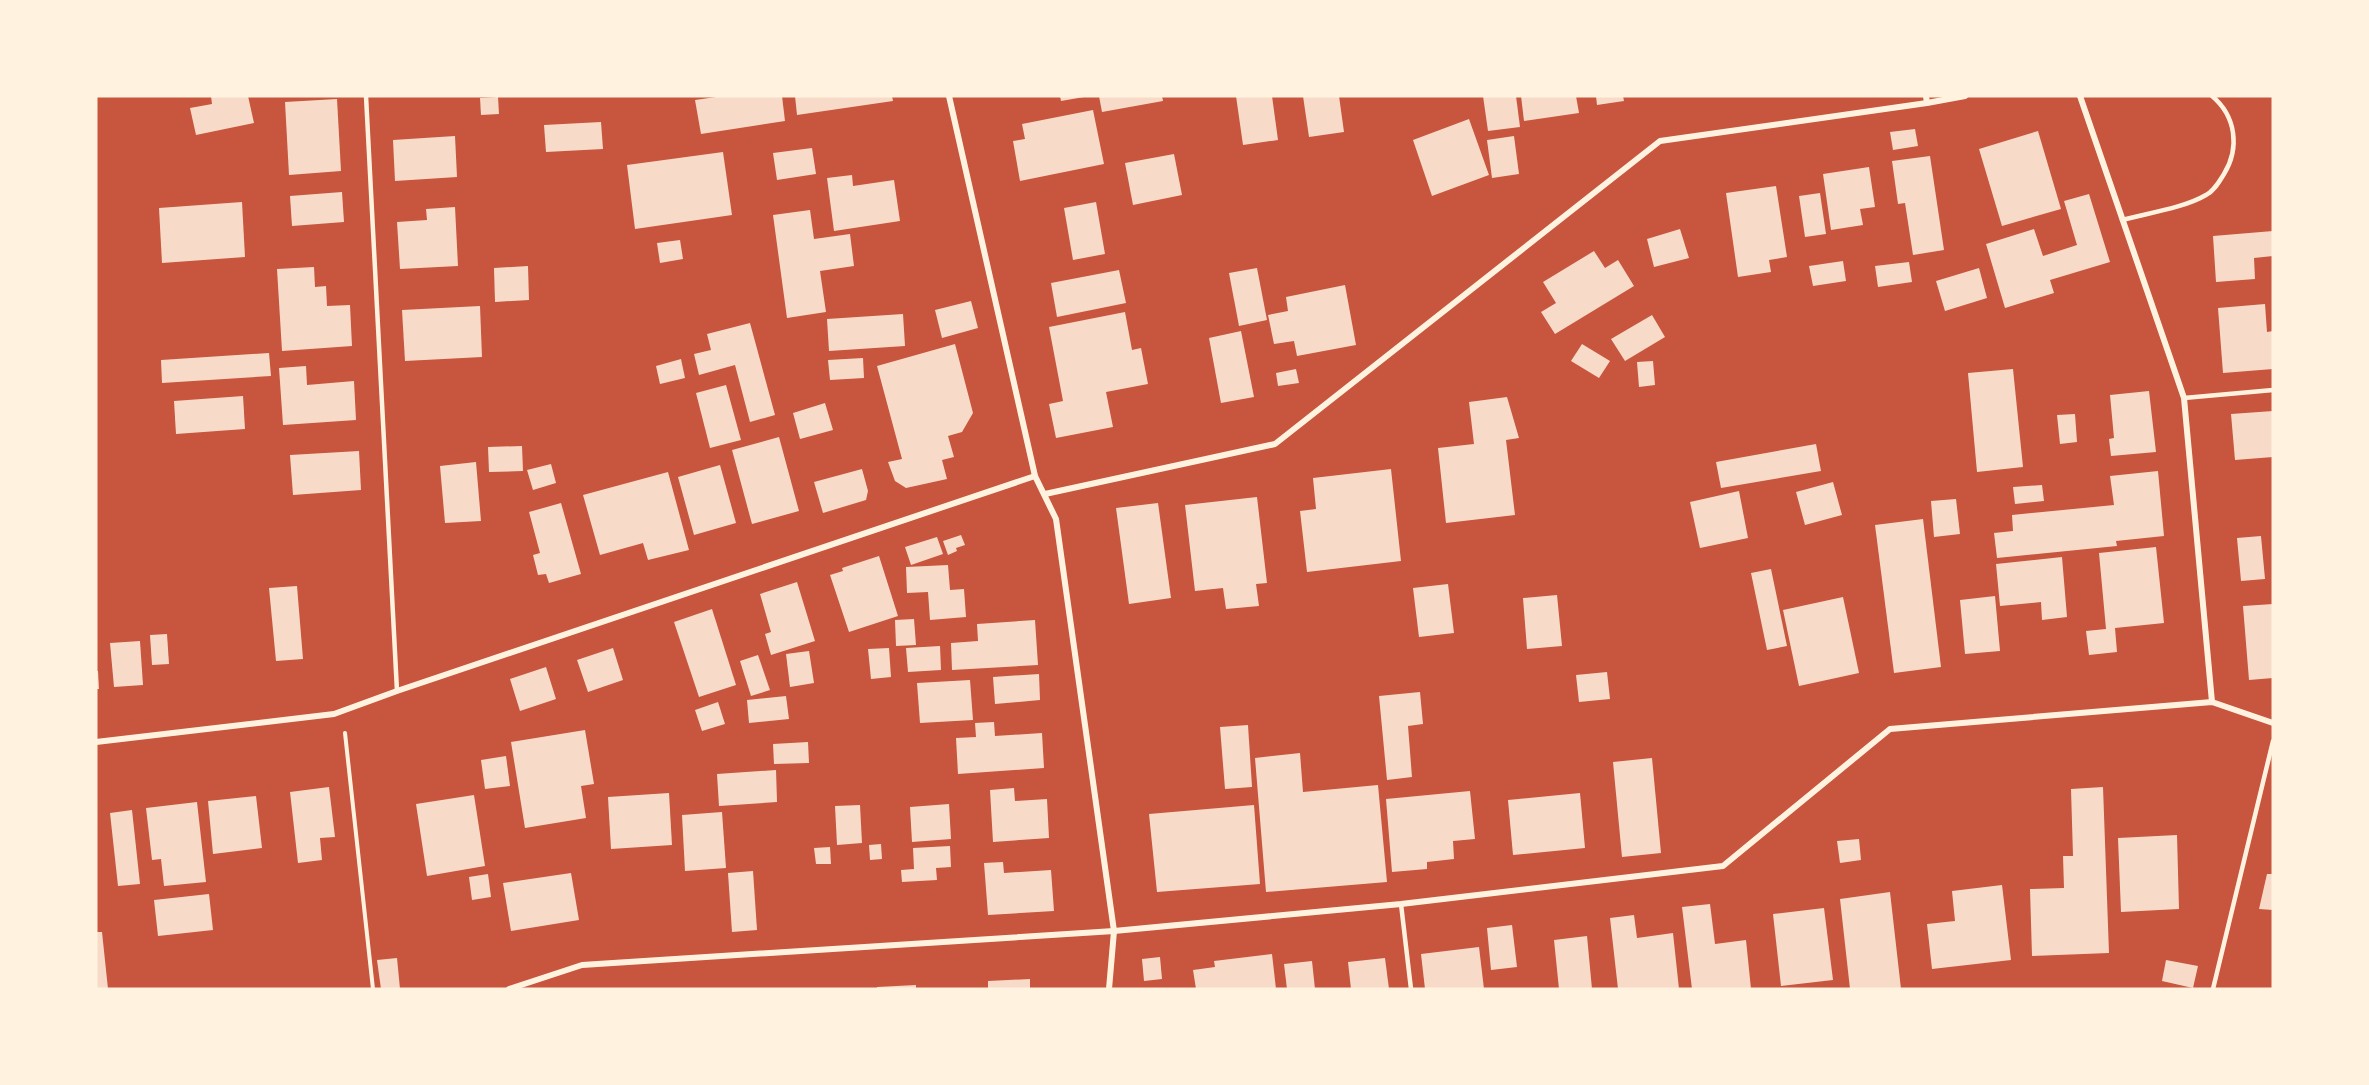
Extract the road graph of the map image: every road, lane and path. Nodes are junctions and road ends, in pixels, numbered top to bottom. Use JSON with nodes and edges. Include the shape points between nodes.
{"nodes":[{"id":1,"x":366,"y":96,"type":"edge"},
{"id":2,"x":949,"y":96,"type":"edge"},
{"id":3,"x":1965,"y":96,"type":"edge"},
{"id":4,"x":2080,"y":96,"type":"edge"},
{"id":5,"x":2212,"y":96,"type":"edge"},
{"id":6,"x":1926,"y":99,"type":"edge"},
{"id":7,"x":2122,"y":220,"type":"junction"},
{"id":8,"x":2273,"y":390,"type":"edge"},
{"id":9,"x":2184,"y":398,"type":"junction"},
{"id":10,"x":1035,"y":476,"type":"junction"},
{"id":11,"x":1045,"y":494,"type":"junction"},
{"id":12,"x":397,"y":691,"type":"junction"},
{"id":13,"x":2212,"y":702,"type":"junction"},
{"id":14,"x":342,"y":710,"type":"junction"},
{"id":15,"x":2273,"y":723,"type":"edge"},
{"id":16,"x":2273,"y":741,"type":"edge"},
{"id":17,"x":96,"y":742,"type":"edge"},
{"id":18,"x":1401,"y":904,"type":"junction"},
{"id":19,"x":1114,"y":931,"type":"junction"},
{"id":20,"x":373,"y":989,"type":"edge"},
{"id":21,"x":509,"y":989,"type":"edge"},
{"id":22,"x":1109,"y":989,"type":"edge"},
{"id":23,"x":1411,"y":989,"type":"edge"},
{"id":24,"x":2213,"y":989,"type":"edge"}],
"edges":[{"from":1,"to":12,"type":"lane"},
{"from":2,"to":10,"type":"street"},
{"from":3,"to":6,"type":"street"},
{"from":4,"to":7,"type":"street"},
{"from":5,"to":7,"type":"lane","via":[[2229,117],[2234,135],[2233,152],[2218,184],[2195,201]]},
{"from":6,"to":11,"type":"street","via":[[1660,141],[1275,444]]},
{"from":7,"to":9,"type":"street"},
{"from":8,"to":9,"type":"lane"},
{"from":9,"to":13,"type":"street"},
{"from":10,"to":11,"type":"street"},
{"from":10,"to":12,"type":"street"},
{"from":11,"to":19,"type":"street","via":[[1056,519]]},
{"from":12,"to":14,"type":"street"},
{"from":13,"to":15,"type":"street"},
{"from":13,"to":18,"type":"street","via":[[1890,729],[1723,866]]},
{"from":14,"to":17,"type":"street"},
{"from":14,"to":20,"type":"path"},
{"from":16,"to":24,"type":"lane"},
{"from":18,"to":19,"type":"street"},
{"from":18,"to":23,"type":"lane"},
{"from":19,"to":21,"type":"street","via":[[582,965]]},
{"from":19,"to":22,"type":"street"}]}
